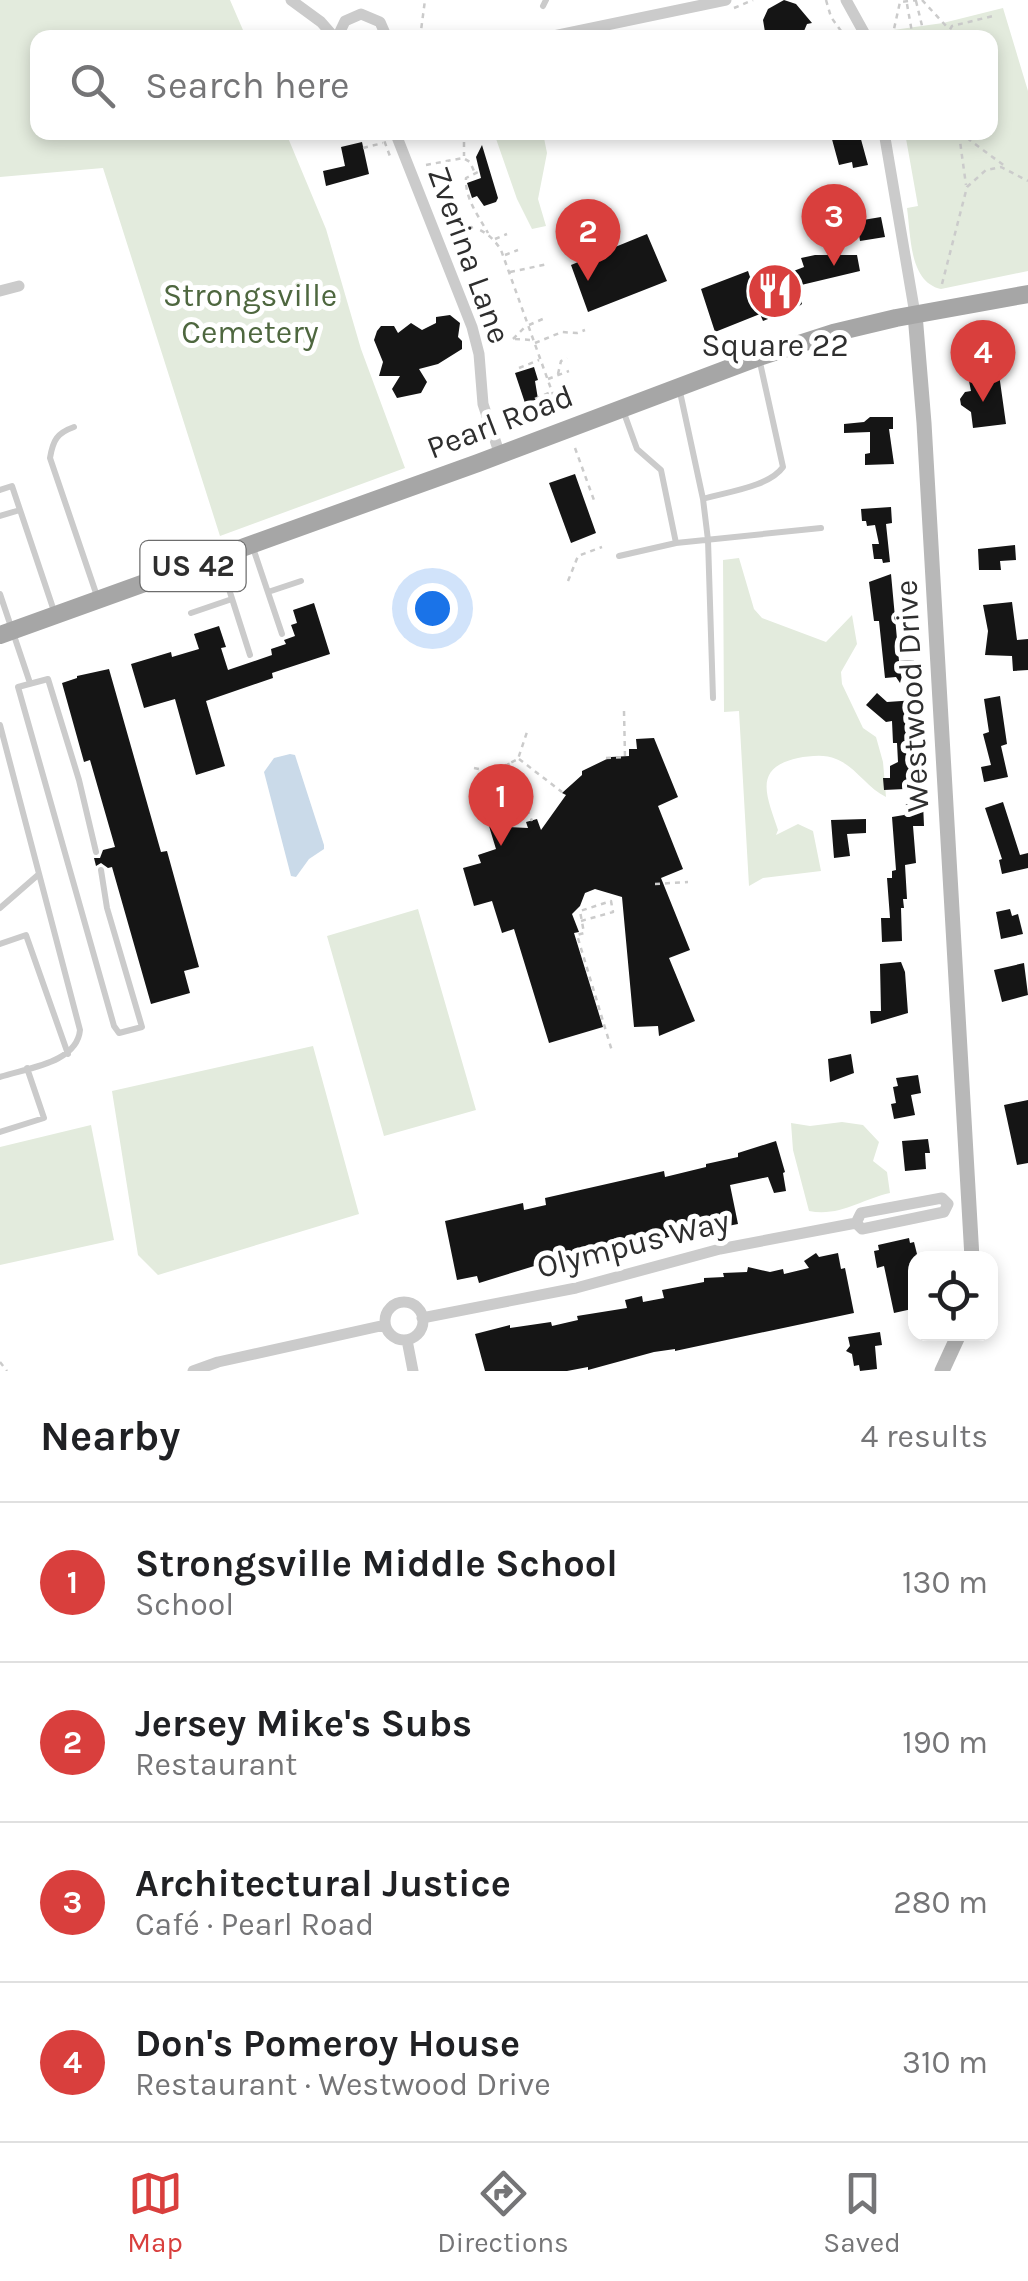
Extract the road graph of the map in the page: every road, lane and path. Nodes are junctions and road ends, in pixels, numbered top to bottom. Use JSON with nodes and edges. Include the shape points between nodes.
{"nodes":[{"id":1,"x":291,"y":0,"type":"edge"},
{"id":2,"x":426,"y":0,"type":"edge"},
{"id":3,"x":726,"y":0,"type":"edge"},
{"id":4,"x":826,"y":0,"type":"edge"},
{"id":5,"x":846,"y":0,"type":"edge"},
{"id":6,"x":918,"y":0,"type":"edge"},
{"id":7,"x":907,"y":2,"type":"edge"},
{"id":8,"x":309,"y":12,"type":"junction"},
{"id":9,"x":352,"y":16,"type":"junction"},
{"id":10,"x":993,"y":16,"type":"dead end"},
{"id":11,"x":328,"y":30,"type":"edge"},
{"id":12,"x":339,"y":30,"type":"edge"},
{"id":13,"x":383,"y":30,"type":"edge"},
{"id":14,"x":421,"y":30,"type":"edge"},
{"id":15,"x":582,"y":30,"type":"edge"},
{"id":16,"x":840,"y":30,"type":"edge"},
{"id":17,"x":863,"y":30,"type":"edge"},
{"id":18,"x":894,"y":30,"type":"edge"},
{"id":19,"x":911,"y":30,"type":"edge"},
{"id":20,"x":924,"y":30,"type":"edge"},
{"id":21,"x":949,"y":30,"type":"joint"},
{"id":22,"x":398,"y":140,"type":"edge"},
{"id":23,"x":464,"y":140,"type":"edge"},
{"id":24,"x":885,"y":140,"type":"edge"},
{"id":25,"x":960,"y":140,"type":"edge"},
{"id":26,"x":970,"y":140,"type":"edge"},
{"id":27,"x":385,"y":142,"type":"dead end"},
{"id":28,"x":364,"y":148,"type":"dead end"},
{"id":29,"x":464,"y":158,"type":"junction"},
{"id":30,"x":426,"y":165,"type":"dead end"},
{"id":31,"x":1010,"y":169,"type":"junction"},
{"id":32,"x":1028,"y":180,"type":"edge"},
{"id":33,"x":966,"y":187,"type":"junction"},
{"id":34,"x":451,"y":227,"type":"dead end"},
{"id":35,"x":488,"y":234,"type":"junction"},
{"id":36,"x":507,"y":234,"type":"dead end"},
{"id":37,"x":494,"y":239,"type":"junction"},
{"id":38,"x":518,"y":250,"type":"dead end"},
{"id":39,"x":504,"y":256,"type":"junction"},
{"id":40,"x":548,"y":264,"type":"dead end"},
{"id":41,"x":509,"y":272,"type":"junction"},
{"id":42,"x":942,"y":284,"type":"dead end"},
{"id":43,"x":19,"y":286,"type":"dead end"},
{"id":44,"x":0,"y":291,"type":"edge"},
{"id":45,"x":1028,"y":294,"type":"edge"},
{"id":46,"x":915,"y":314,"type":"junction"},
{"id":47,"x":545,"y":318,"type":"dead end"},
{"id":48,"x":528,"y":325,"type":"junction"},
{"id":49,"x":586,"y":330,"type":"dead end"},
{"id":50,"x":534,"y":341,"type":"junction"},
{"id":51,"x":759,"y":357,"type":"junction"},
{"id":52,"x":567,"y":358,"type":"dead end"},
{"id":53,"x":541,"y":360,"type":"junction"},
{"id":54,"x":519,"y":368,"type":"dead end"},
{"id":55,"x":569,"y":371,"type":"dead end"},
{"id":56,"x":547,"y":376,"type":"junction"},
{"id":57,"x":558,"y":376,"type":"junction"},
{"id":58,"x":537,"y":377,"type":"dead end"},
{"id":59,"x":680,"y":387,"type":"junction"},
{"id":60,"x":552,"y":391,"type":"junction"},
{"id":61,"x":535,"y":400,"type":"dead end"},
{"id":62,"x":559,"y":411,"type":"dead end"},
{"id":63,"x":624,"y":413,"type":"dead end"},
{"id":64,"x":74,"y":427,"type":"dead end"},
{"id":65,"x":576,"y":448,"type":"dead end"},
{"id":66,"x":500,"y":455,"type":"junction"},
{"id":67,"x":0,"y":490,"type":"edge"},
{"id":68,"x":703,"y":499,"type":"junction"},
{"id":69,"x":595,"y":503,"type":"dead end"},
{"id":70,"x":20,"y":510,"type":"junction"},
{"id":71,"x":0,"y":516,"type":"edge"},
{"id":72,"x":821,"y":528,"type":"dead end"},
{"id":73,"x":708,"y":540,"type":"junction"},
{"id":74,"x":676,"y":543,"type":"junction"},
{"id":75,"x":252,"y":544,"type":"junction"},
{"id":76,"x":602,"y":547,"type":"dead end"},
{"id":77,"x":219,"y":556,"type":"junction"},
{"id":78,"x":619,"y":556,"type":"dead end"},
{"id":79,"x":301,"y":580,"type":"dead end"},
{"id":80,"x":568,"y":582,"type":"dead end"},
{"id":81,"x":268,"y":592,"type":"junction"},
{"id":82,"x":0,"y":594,"type":"edge"},
{"id":83,"x":232,"y":599,"type":"junction"},
{"id":84,"x":98,"y":600,"type":"junction"},
{"id":85,"x":191,"y":613,"type":"dead end"},
{"id":86,"x":56,"y":616,"type":"junction"},
{"id":87,"x":7,"y":633,"type":"edge"},
{"id":88,"x":282,"y":634,"type":"dead end"},
{"id":89,"x":250,"y":655,"type":"dead end"},
{"id":90,"x":30,"y":683,"type":"junction"},
{"id":91,"x":714,"y":698,"type":"dead end"},
{"id":92,"x":624,"y":711,"type":"dead end"},
{"id":93,"x":0,"y":724,"type":"edge"},
{"id":94,"x":527,"y":732,"type":"dead end"},
{"id":95,"x":4,"y":758,"type":"edge"},
{"id":96,"x":518,"y":758,"type":"junction"},
{"id":97,"x":606,"y":758,"type":"dead end"},
{"id":98,"x":508,"y":764,"type":"junction"},
{"id":99,"x":474,"y":768,"type":"dead end"},
{"id":100,"x":562,"y":792,"type":"dead end"},
{"id":101,"x":532,"y":821,"type":"dead end"},
{"id":102,"x":96,"y":852,"type":"dead end"},
{"id":103,"x":101,"y":870,"type":"dead end"},
{"id":104,"x":40,"y":874,"type":"junction"},
{"id":105,"x":688,"y":882,"type":"dead end"},
{"id":106,"x":655,"y":884,"type":"dead end"},
{"id":107,"x":0,"y":908,"type":"edge"},
{"id":108,"x":582,"y":921,"type":"junction"},
{"id":109,"x":0,"y":944,"type":"edge"},
{"id":110,"x":612,"y":1051,"type":"dead end"},
{"id":111,"x":68,"y":1054,"type":"junction"},
{"id":112,"x":27,"y":1068,"type":"junction"},
{"id":113,"x":0,"y":1077,"type":"edge"},
{"id":114,"x":0,"y":1132,"type":"edge"},
{"id":115,"x":970,"y":1200,"type":"junction"},
{"id":116,"x":972,"y":1251,"type":"edge"},
{"id":117,"x":422,"y":1318,"type":"junction"},
{"id":118,"x":385,"y":1325,"type":"junction"},
{"id":119,"x":407,"y":1340,"type":"junction"},
{"id":120,"x":956,"y":1341,"type":"edge"},
{"id":121,"x":0,"y":1362,"type":"edge"},
{"id":122,"x":7,"y":1371,"type":"edge"},
{"id":123,"x":193,"y":1371,"type":"edge"},
{"id":124,"x":413,"y":1371,"type":"edge"},
{"id":125,"x":942,"y":1371,"type":"edge"}],
"edges":[{"from":1,"to":8,"type":"street"},
{"from":2,"to":14,"type":"path"},
{"from":3,"to":15,"type":"street"},
{"from":4,"to":16,"type":"path"},
{"from":5,"to":17,"type":"street"},
{"from":6,"to":7,"type":"path"},
{"from":6,"to":20,"type":"path"},
{"from":6,"to":21,"type":"path"},
{"from":7,"to":18,"type":"path","via":[[900,2]]},
{"from":7,"to":19,"type":"path"},
{"from":8,"to":9,"type":"street"},
{"from":8,"to":11,"type":"street"},
{"from":9,"to":12,"type":"street"},
{"from":9,"to":13,"type":"street","via":[[375,18]]},
{"from":10,"to":21,"type":"path"},
{"from":22,"to":66,"type":"street","name":"Zverina Lane","via":[[472,326],[483,404]]},
{"from":23,"to":29,"type":"path"},
{"from":24,"to":46,"type":"street","name":"Westwood Drive"},
{"from":25,"to":33,"type":"path"},
{"from":26,"to":31,"type":"path"},
{"from":27,"to":28,"type":"path"},
{"from":29,"to":30,"type":"path"},
{"from":29,"to":35,"type":"path","via":[[478,172],[464,182]]},
{"from":31,"to":32,"type":"path"},
{"from":31,"to":33,"type":"path","via":[[986,170]]},
{"from":33,"to":42,"type":"path"},
{"from":34,"to":35,"type":"path"},
{"from":35,"to":37,"type":"path"},
{"from":36,"to":37,"type":"path"},
{"from":37,"to":39,"type":"path"},
{"from":38,"to":39,"type":"path"},
{"from":39,"to":41,"type":"path"},
{"from":40,"to":41,"type":"path"},
{"from":41,"to":48,"type":"path"},
{"from":43,"to":44,"type":"street"},
{"from":45,"to":46,"type":"main road","name":"Pearl Road","number":"US 42"},
{"from":46,"to":51,"type":"main road","name":"Pearl Road","number":"US 42"},
{"from":46,"to":115,"type":"street","name":"Westwood Drive"},
{"from":47,"to":48,"type":"path"},
{"from":48,"to":50,"type":"path"},
{"from":48,"to":50,"type":"path","via":[[513,339]]},
{"from":49,"to":50,"type":"path"},
{"from":50,"to":53,"type":"path"},
{"from":51,"to":59,"type":"main road","name":"Pearl Road","number":"US 42"},
{"from":51,"to":68,"type":"lane","via":[[783,467],[769,479]]},
{"from":52,"to":57,"type":"path","via":[[560,360]]},
{"from":53,"to":54,"type":"path"},
{"from":53,"to":56,"type":"path"},
{"from":55,"to":57,"type":"path"},
{"from":56,"to":57,"type":"path"},
{"from":56,"to":58,"type":"path"},
{"from":56,"to":60,"type":"path"},
{"from":59,"to":66,"type":"main road","name":"Pearl Road","number":"US 42"},
{"from":59,"to":68,"type":"lane"},
{"from":60,"to":61,"type":"path"},
{"from":60,"to":62,"type":"path"},
{"from":63,"to":74,"type":"lane","via":[[637,449],[661,470]]},
{"from":64,"to":84,"type":"lane","via":[[60,432],[50,458]]},
{"from":65,"to":69,"type":"path"},
{"from":66,"to":75,"type":"main road","name":"Pearl Road","number":"US 42"},
{"from":67,"to":70,"type":"lane","via":[[12,486]]},
{"from":68,"to":73,"type":"lane"},
{"from":70,"to":71,"type":"lane"},
{"from":70,"to":86,"type":"lane"},
{"from":72,"to":73,"type":"lane"},
{"from":73,"to":74,"type":"lane"},
{"from":73,"to":91,"type":"lane"},
{"from":74,"to":78,"type":"lane"},
{"from":75,"to":77,"type":"main road","name":"Pearl Road","number":"US 42"},
{"from":75,"to":81,"type":"lane"},
{"from":76,"to":80,"type":"path","via":[[578,556]]},
{"from":77,"to":83,"type":"lane"},
{"from":77,"to":84,"type":"main road","name":"Pearl Road","number":"US 42"},
{"from":79,"to":81,"type":"lane"},
{"from":81,"to":88,"type":"lane"},
{"from":82,"to":87,"type":"lane"},
{"from":83,"to":85,"type":"lane"},
{"from":83,"to":89,"type":"lane"},
{"from":84,"to":86,"type":"main road","name":"Pearl Road","number":"US 42"},
{"from":86,"to":87,"type":"main road","name":"Pearl Road","number":"US 42"},
{"from":87,"to":90,"type":"lane"},
{"from":90,"to":102,"type":"lane","via":[[48,680]]},
{"from":90,"to":103,"type":"lane","via":[[18,687],[118,1033],[142,1027]]},
{"from":92,"to":97,"type":"path","via":[[626,757]]},
{"from":93,"to":95,"type":"lane"},
{"from":94,"to":96,"type":"path"},
{"from":95,"to":104,"type":"lane"},
{"from":96,"to":98,"type":"path"},
{"from":96,"to":100,"type":"path"},
{"from":98,"to":99,"type":"path","via":[[492,772]]},
{"from":98,"to":101,"type":"path"},
{"from":104,"to":107,"type":"lane"},
{"from":104,"to":111,"type":"lane","via":[[80,1030]]},
{"from":105,"to":106,"type":"path"},
{"from":108,"to":108,"type":"path","via":[[580,911],[611,900],[614,912]]},
{"from":108,"to":110,"type":"path","via":[[584,933],[577,934]]},
{"from":109,"to":111,"type":"lane","via":[[26,935]]},
{"from":111,"to":112,"type":"lane"},
{"from":112,"to":113,"type":"lane"},
{"from":112,"to":114,"type":"lane","via":[[44,1118]]},
{"from":115,"to":116,"type":"street","name":"Westwood Drive"},
{"from":115,"to":117,"type":"street","name":"Olympus Way","via":[[948,1204],[944,1212],[720,1249],[576,1288]]},
{"from":117,"to":118,"type":"street","name":"Olympus Way","via":[[417,1308],[400,1302],[390,1308]]},
{"from":117,"to":119,"type":"street","via":[[418,1334]]},
{"from":118,"to":119,"type":"street","via":[[393,1337]]},
{"from":118,"to":123,"type":"street","name":"Olympus Way"},
{"from":119,"to":124,"type":"street"},
{"from":120,"to":125,"type":"street"},
{"from":121,"to":122,"type":"path"}]}
